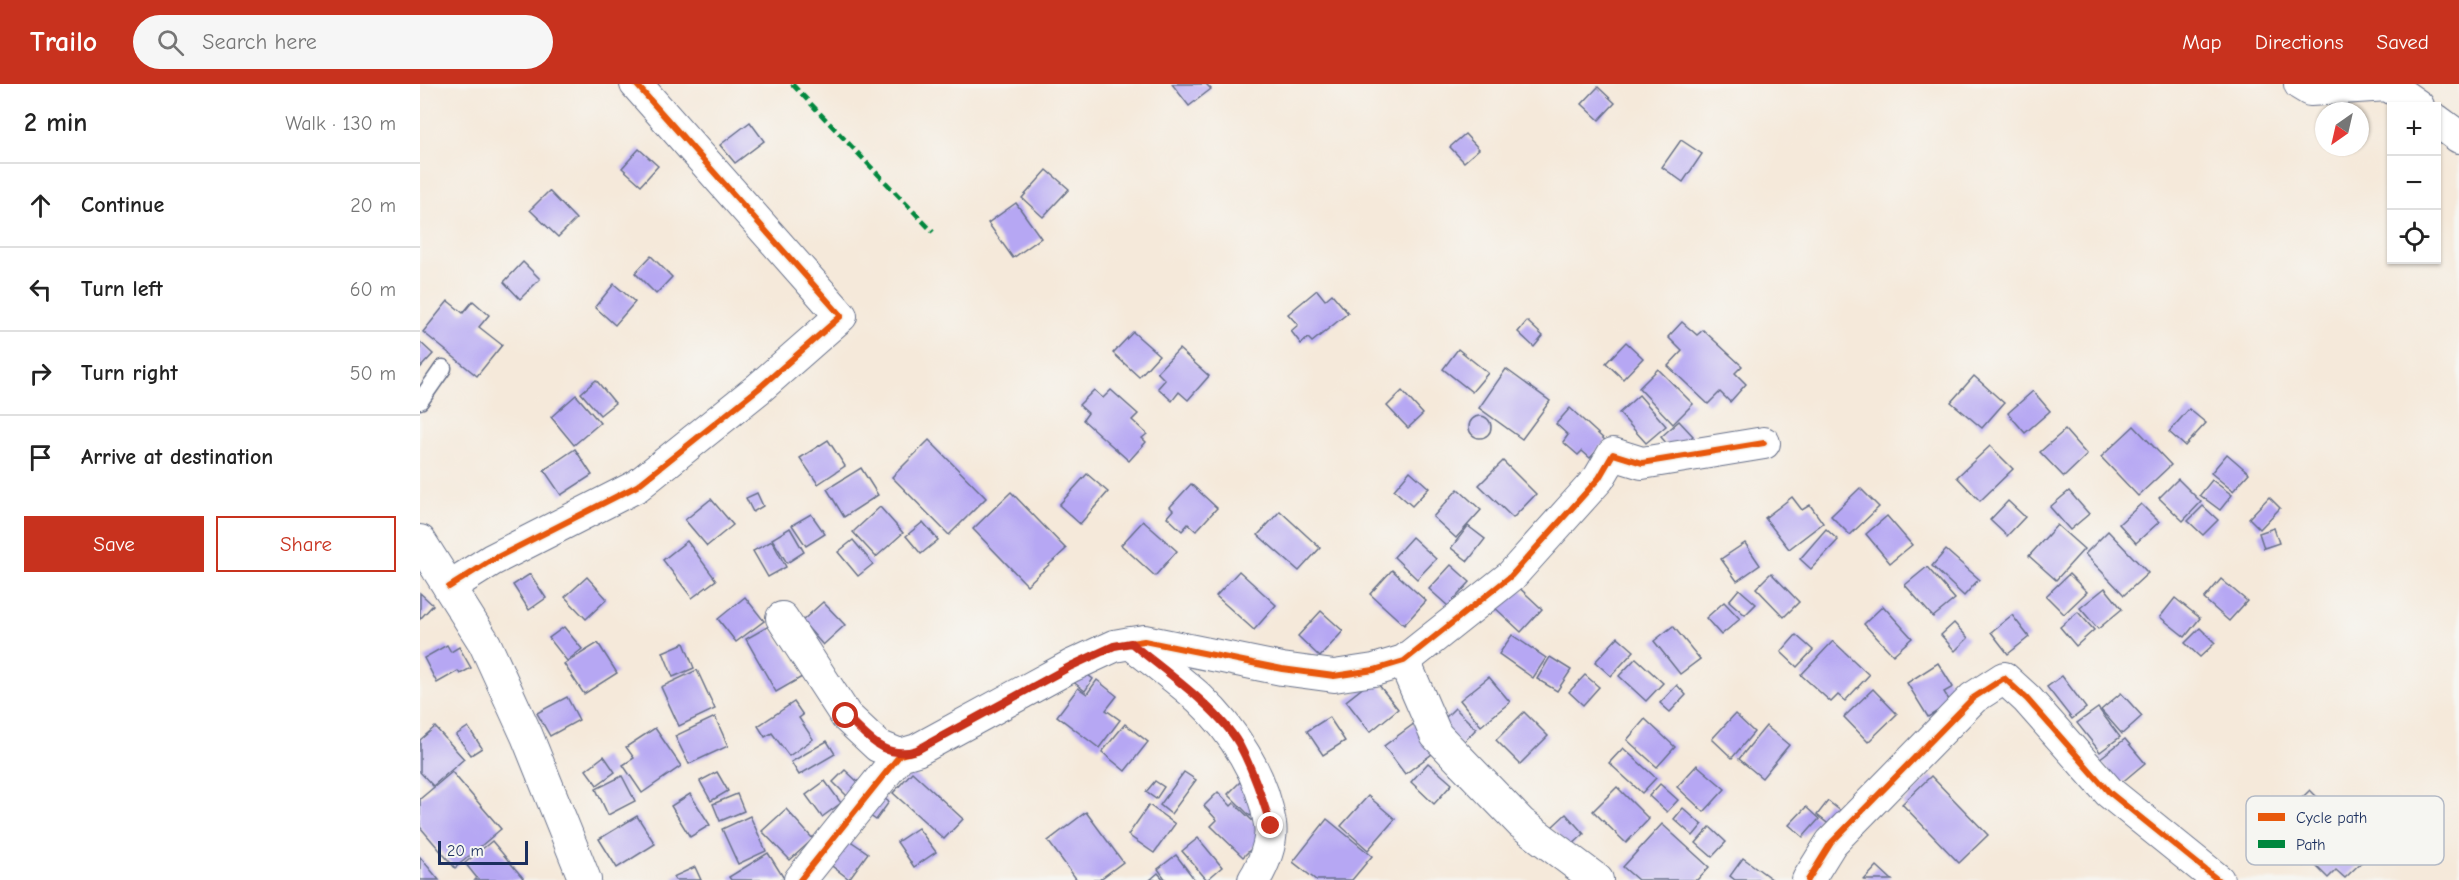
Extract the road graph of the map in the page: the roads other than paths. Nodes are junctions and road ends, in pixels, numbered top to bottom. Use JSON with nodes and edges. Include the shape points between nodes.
{"nodes":[{"id":1,"x":636,"y":84,"type":"edge"},
{"id":2,"x":2300,"y":84,"type":"edge"},
{"id":3,"x":2412,"y":102,"type":"edge"},
{"id":4,"x":2441,"y":124,"type":"edge"},
{"id":5,"x":2459,"y":137,"type":"edge"},
{"id":6,"x":442,"y":368,"type":"dead end"},
{"id":7,"x":420,"y":400,"type":"edge"},
{"id":8,"x":1764,"y":443,"type":"dead end"},
{"id":9,"x":420,"y":541,"type":"edge"},
{"id":10,"x":449,"y":587,"type":"junction"},
{"id":11,"x":782,"y":618,"type":"dead end"},
{"id":12,"x":1131,"y":643,"type":"junction"},
{"id":13,"x":1404,"y":661,"type":"junction"},
{"id":14,"x":900,"y":755,"type":"junction"},
{"id":15,"x":1556,"y":869,"type":"edge"},
{"id":16,"x":585,"y":880,"type":"edge"},
{"id":17,"x":800,"y":880,"type":"edge"},
{"id":18,"x":1254,"y":880,"type":"edge"},
{"id":19,"x":1597,"y":880,"type":"edge"},
{"id":20,"x":1808,"y":880,"type":"edge"},
{"id":21,"x":2218,"y":880,"type":"edge"}],
"edges":[{"from":1,"to":10,"type":"street","via":[[841,316],[637,486],[492,560]]},
{"from":2,"to":3,"type":"street","via":[[2310,90],[2388,85]]},
{"from":4,"to":5,"type":"street"},
{"from":6,"to":7,"type":"lane"},
{"from":8,"to":13,"type":"street","via":[[1642,464],[1613,454],[1599,478],[1511,576]]},
{"from":9,"to":10,"type":"street"},
{"from":10,"to":16,"type":"street","via":[[485,644]]},
{"from":11,"to":14,"type":"street","via":[[846,716],[878,746]]},
{"from":12,"to":13,"type":"street","via":[[1144,641],[1334,676]]},
{"from":12,"to":14,"type":"street","via":[[1114,646],[1071,666],[917,750]]},
{"from":12,"to":18,"type":"street","via":[[1199,699],[1238,742],[1259,787],[1271,826],[1263,866]]},
{"from":13,"to":15,"type":"street","via":[[1436,735],[1521,823]]},
{"from":14,"to":17,"type":"street"},
{"from":15,"to":19,"type":"street"},
{"from":20,"to":21,"type":"street","via":[[1831,843],[1972,698],[2004,678],[2109,792]]}]}
